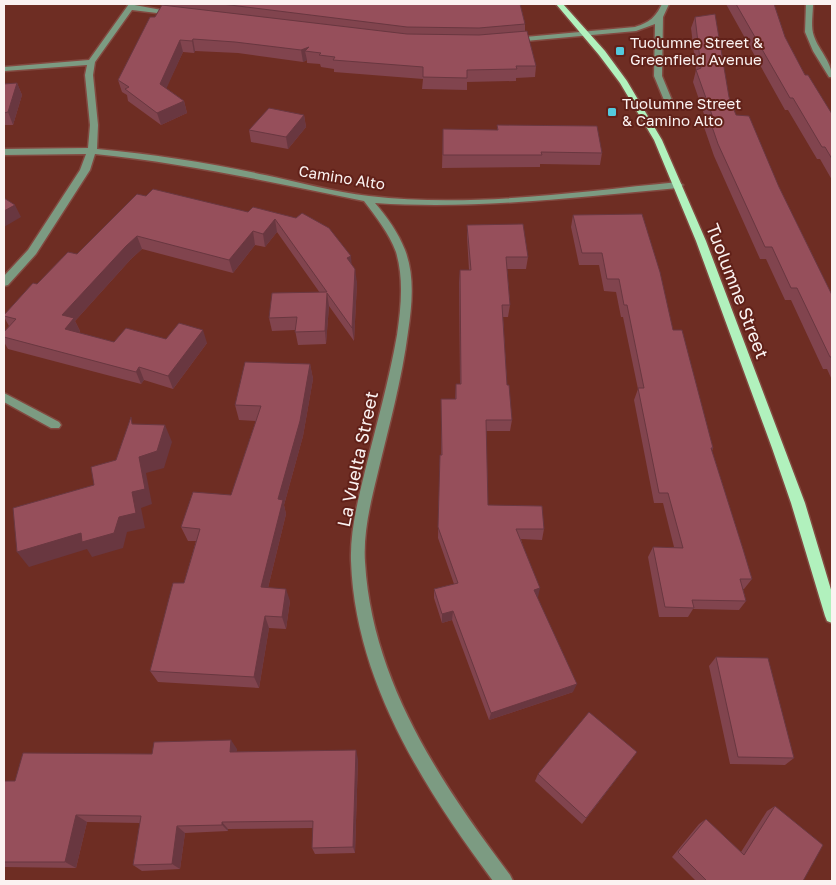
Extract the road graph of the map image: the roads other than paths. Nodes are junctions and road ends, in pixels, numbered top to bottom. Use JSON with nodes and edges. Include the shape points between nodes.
{"nodes":[{"id":1,"x":559,"y":4,"type":"edge"},
{"id":2,"x":665,"y":4,"type":"edge"},
{"id":3,"x":808,"y":4,"type":"edge"},
{"id":4,"x":130,"y":5,"type":"edge"},
{"id":5,"x":180,"y":14,"type":"edge"},
{"id":6,"x":659,"y":17,"type":"junction"},
{"id":7,"x":585,"y":34,"type":"junction"},
{"id":8,"x":504,"y":41,"type":"edge"},
{"id":9,"x":91,"y":62,"type":"junction"},
{"id":10,"x":4,"y":69,"type":"edge"},
{"id":11,"x":832,"y":75,"type":"edge"},
{"id":12,"x":670,"y":105,"type":"dead end"},
{"id":13,"x":92,"y":151,"type":"junction"},
{"id":14,"x":4,"y":152,"type":"edge"},
{"id":15,"x":678,"y":185,"type":"junction"},
{"id":16,"x":367,"y":199,"type":"junction"},
{"id":17,"x":4,"y":282,"type":"edge"},
{"id":18,"x":4,"y":397,"type":"edge"},
{"id":19,"x":55,"y":425,"type":"dead end"},
{"id":20,"x":832,"y":616,"type":"edge"},
{"id":21,"x":504,"y":881,"type":"edge"}],
"edges":[{"from":1,"to":7,"type":"main road","name":"Tuolumne Street"},
{"from":2,"to":6,"type":"street"},
{"from":3,"to":11,"type":"street","via":[[809,32]]},
{"from":4,"to":5,"type":"street"},
{"from":4,"to":9,"type":"street"},
{"from":6,"to":7,"type":"street","via":[[651,24],[636,29]]},
{"from":6,"to":12,"type":"street","via":[[658,76]]},
{"from":7,"to":8,"type":"street"},
{"from":7,"to":15,"type":"main road","name":"Tuolumne Street","via":[[636,102]]},
{"from":9,"to":10,"type":"street"},
{"from":9,"to":13,"type":"street"},
{"from":13,"to":14,"type":"street","name":"Camino Alto"},
{"from":13,"to":16,"type":"street","name":"Camino Alto","via":[[209,166]]},
{"from":13,"to":17,"type":"street","via":[[85,170],[32,252]]},
{"from":15,"to":16,"type":"street","name":"Camino Alto","via":[[509,201],[423,203]]},
{"from":15,"to":20,"type":"main road","name":"Tuolumne Street","via":[[798,503]]},
{"from":16,"to":21,"type":"street","name":"La Vuelta Street","via":[[388,224],[399,247],[405,270],[407,310],[362,512],[358,560],[361,596],[372,650],[398,716],[430,773]]},
{"from":18,"to":19,"type":"street"}]}
